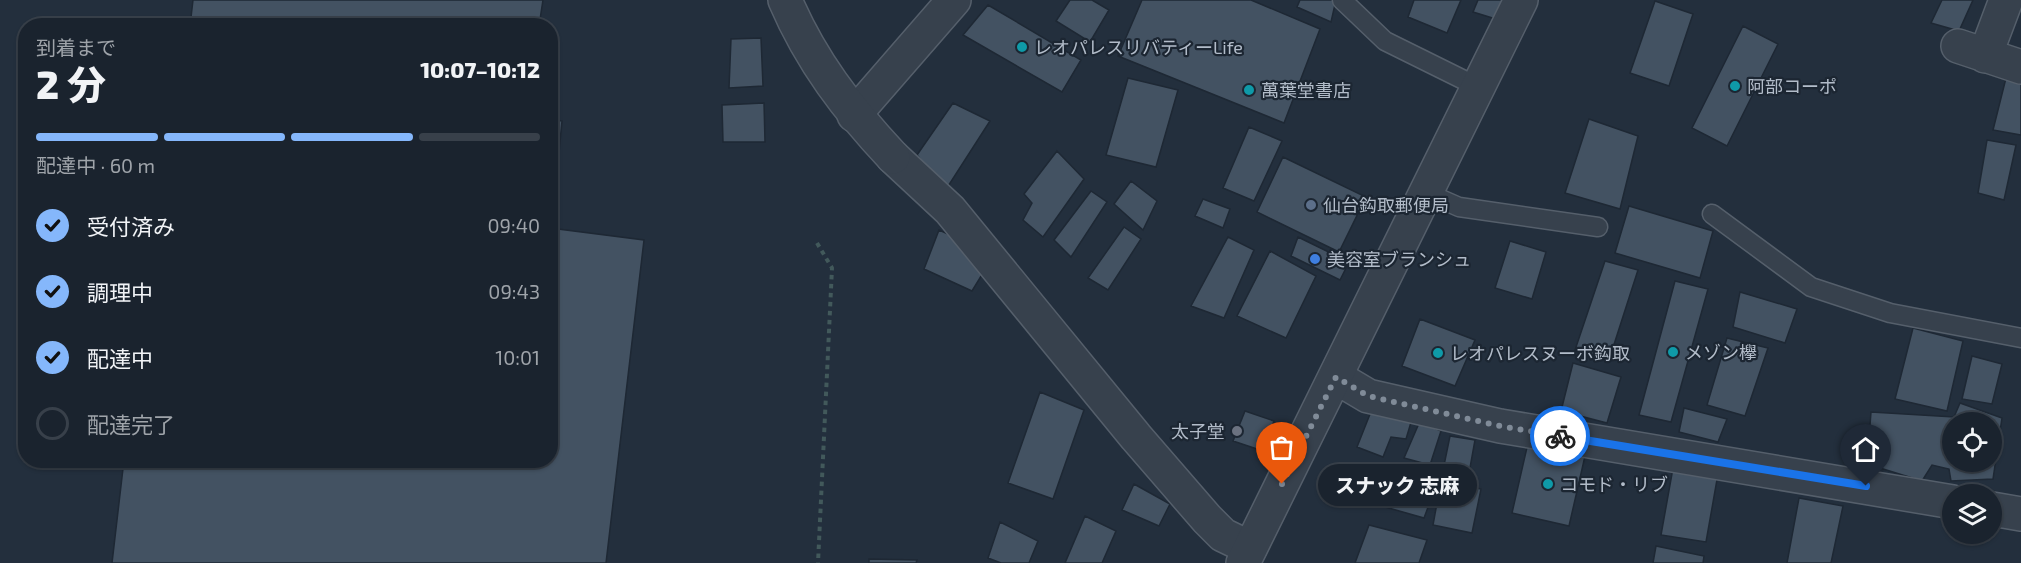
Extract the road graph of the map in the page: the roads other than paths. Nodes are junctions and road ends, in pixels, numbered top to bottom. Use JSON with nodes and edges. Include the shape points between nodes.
{"nodes":[{"id":1,"x":785,"y":0,"type":"edge"},
{"id":2,"x":954,"y":0,"type":"edge"},
{"id":3,"x":1342,"y":0,"type":"edge"},
{"id":4,"x":1521,"y":0,"type":"edge"},
{"id":5,"x":2006,"y":0,"type":"edge"},
{"id":6,"x":2021,"y":67,"type":"edge"},
{"id":7,"x":1478,"y":87,"type":"junction"},
{"id":8,"x":854,"y":115,"type":"junction"},
{"id":9,"x":1426,"y":193,"type":"junction"},
{"id":10,"x":1712,"y":214,"type":"dead end"},
{"id":11,"x":1598,"y":227,"type":"dead end"},
{"id":12,"x":2021,"y":338,"type":"edge"},
{"id":13,"x":1336,"y":377,"type":"junction"},
{"id":14,"x":1942,"y":500,"type":"edge"},
{"id":15,"x":2002,"y":511,"type":"edge"},
{"id":16,"x":2021,"y":514,"type":"edge"},
{"id":17,"x":1247,"y":556,"type":"edge"}],
"edges":[{"from":1,"to":8,"type":"street","via":[[803,38]]},
{"from":2,"to":8,"type":"street"},
{"from":3,"to":7,"type":"lane","via":[[1385,42]]},
{"from":4,"to":7,"type":"street"},
{"from":5,"to":6,"type":"street","via":[[1972,51]]},
{"from":7,"to":9,"type":"street"},
{"from":8,"to":17,"type":"street","via":[[950,210],[1136,437],[1207,519]]},
{"from":9,"to":11,"type":"lane","via":[[1459,207]]},
{"from":9,"to":13,"type":"street"},
{"from":10,"to":12,"type":"lane","via":[[1811,287],[1890,313]]},
{"from":13,"to":14,"type":"street","via":[[1368,396],[1500,426]]},
{"from":13,"to":17,"type":"street"},
{"from":15,"to":16,"type":"street"}]}
